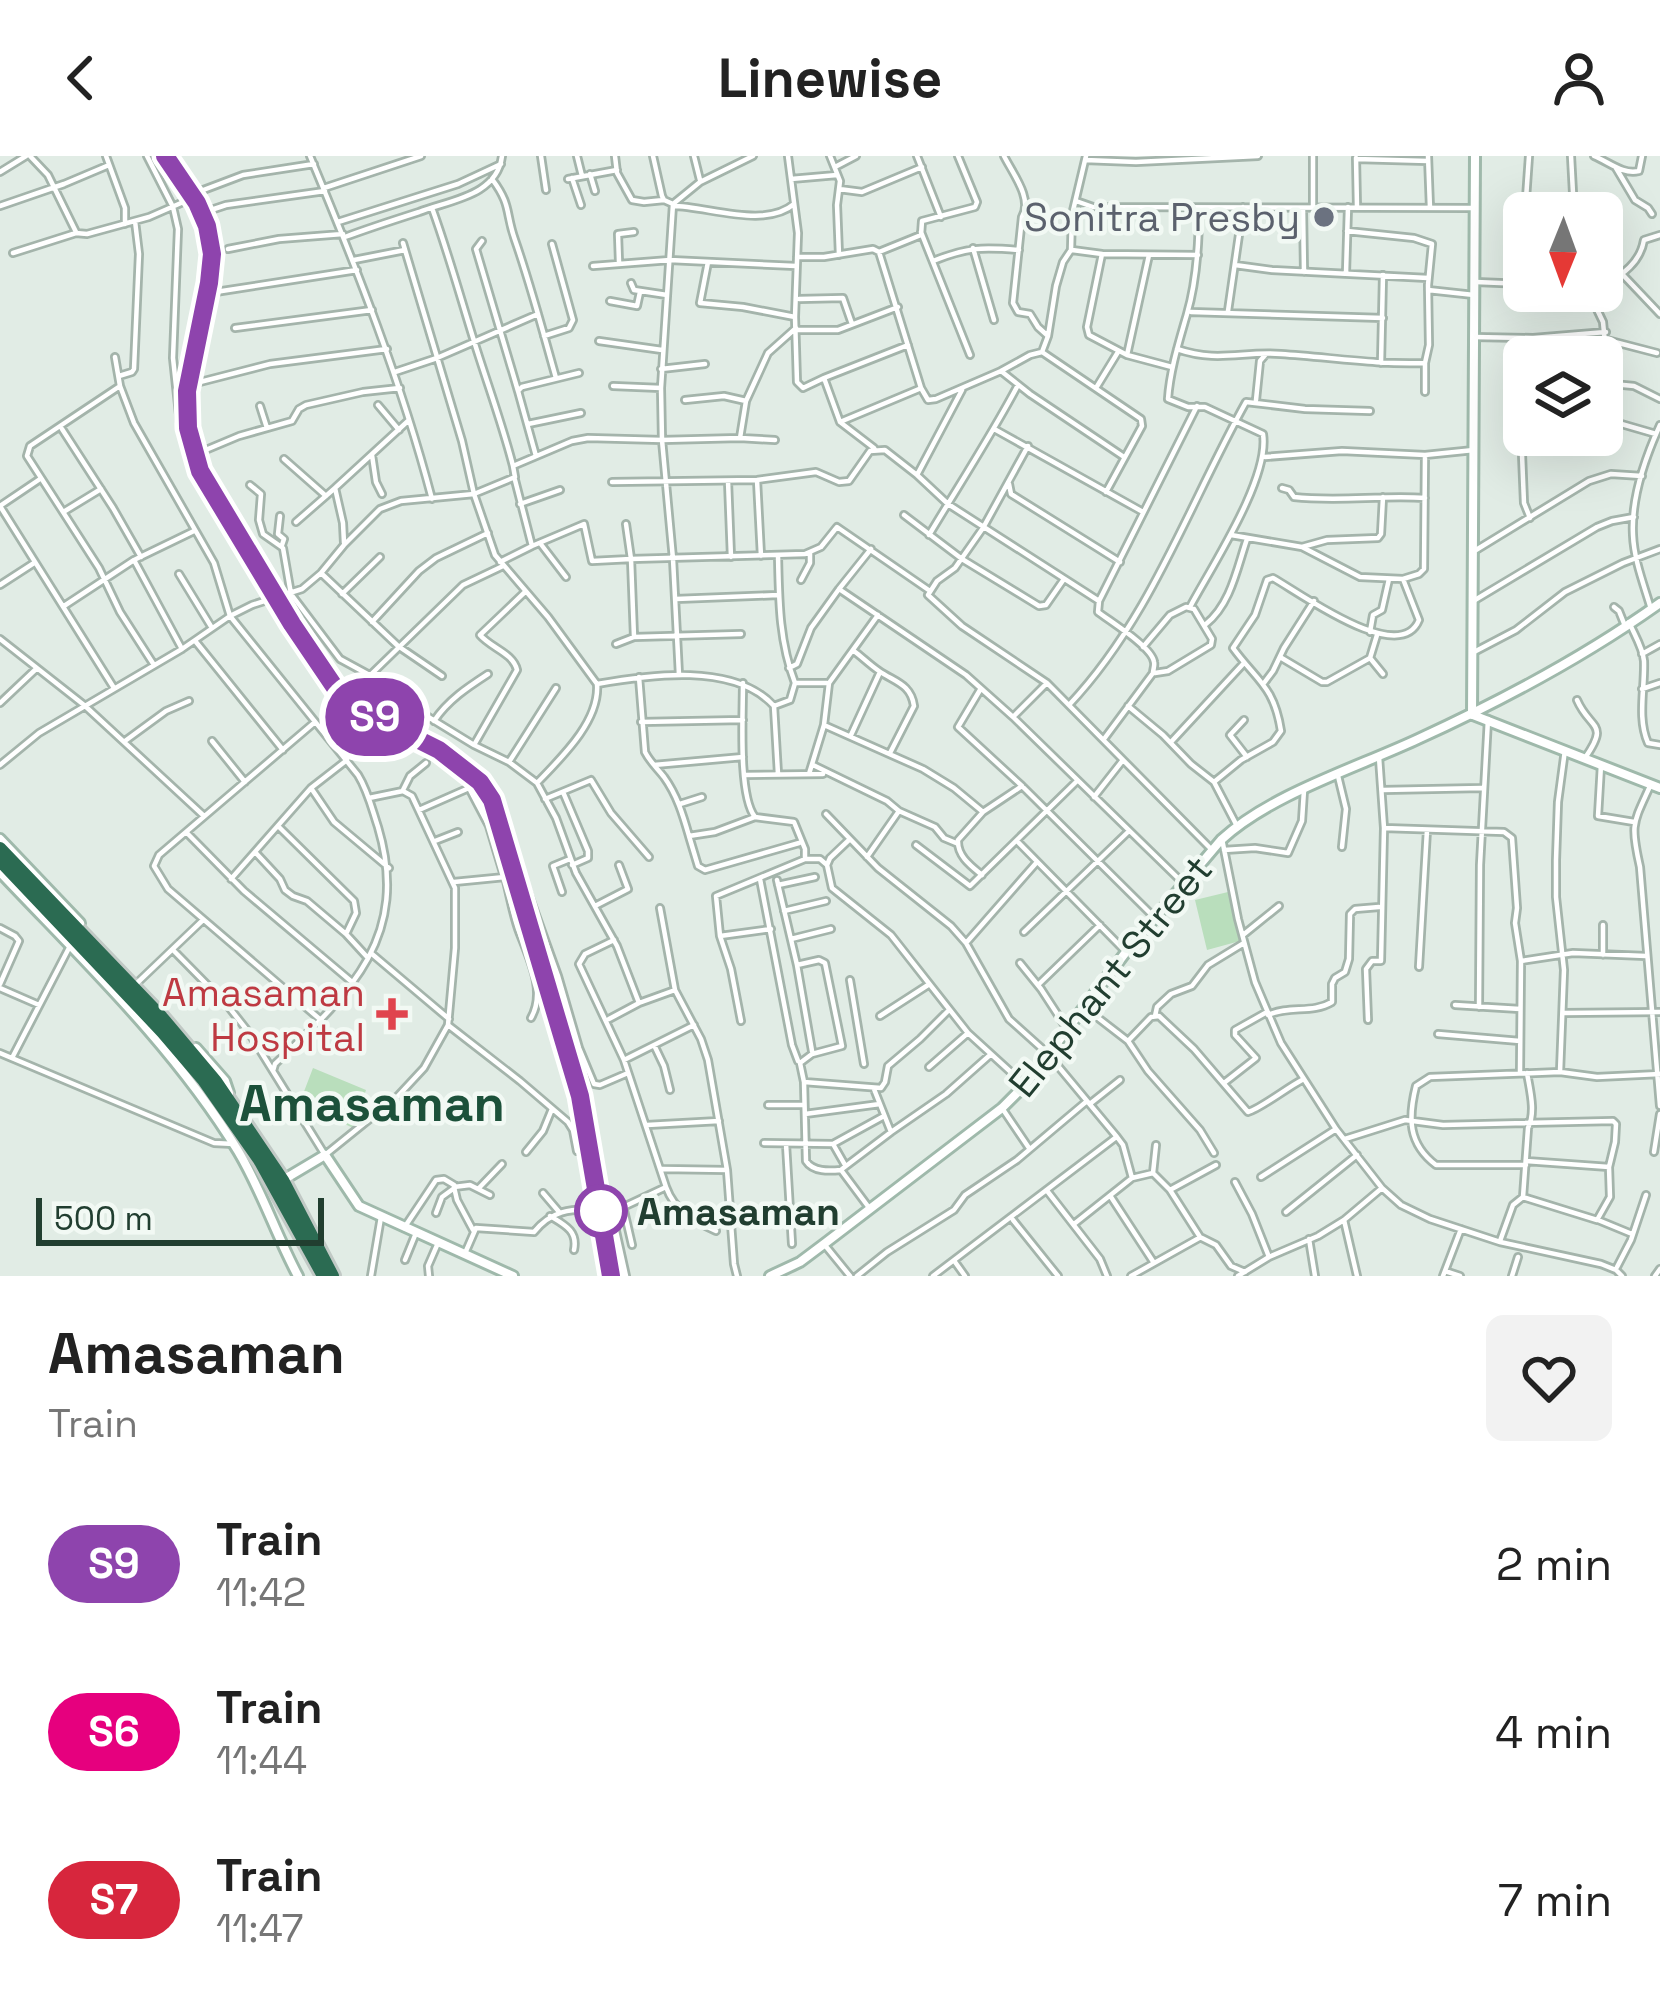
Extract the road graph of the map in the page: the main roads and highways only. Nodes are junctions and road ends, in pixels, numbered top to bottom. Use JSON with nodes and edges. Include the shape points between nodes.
{"nodes":[{"id":1,"x":1475,"y":156,"type":"edge"},
{"id":2,"x":1656,"y":606,"type":"edge"},
{"id":3,"x":1472,"y":715,"type":"junction"},
{"id":4,"x":1655,"y":786,"type":"edge"},
{"id":5,"x":0,"y":843,"type":"edge"},
{"id":6,"x":0,"y":861,"type":"edge"},
{"id":7,"x":0,"y":872,"type":"edge"},
{"id":8,"x":231,"y":1100,"type":"junction"},
{"id":9,"x":283,"y":1180,"type":"junction"},
{"id":10,"x":506,"y":1274,"type":"edge"},
{"id":11,"x":775,"y":1275,"type":"edge"},
{"id":12,"x":298,"y":1276,"type":"edge"},
{"id":13,"x":323,"y":1276,"type":"edge"},
{"id":14,"x":333,"y":1276,"type":"edge"}],
"edges":[{"from":1,"to":3,"type":"main road"},
{"from":2,"to":3,"type":"main road","name":"Elephant Street"},
{"from":3,"to":4,"type":"main road"},
{"from":3,"to":11,"type":"main road","name":"Elephant Street","via":[[1237,826],[1002,1108]]},
{"from":5,"to":8,"type":"highway"},
{"from":5,"to":8,"type":"main road","via":[[225,1081]]},
{"from":6,"to":13,"type":"highway","via":[[203,1080]]},
{"from":7,"to":12,"type":"main road","via":[[165,1048],[234,1144]]},
{"from":8,"to":9,"type":"highway"},
{"from":9,"to":10,"type":"main road","via":[[325,1155],[359,1207]]},
{"from":9,"to":14,"type":"highway"}]}
